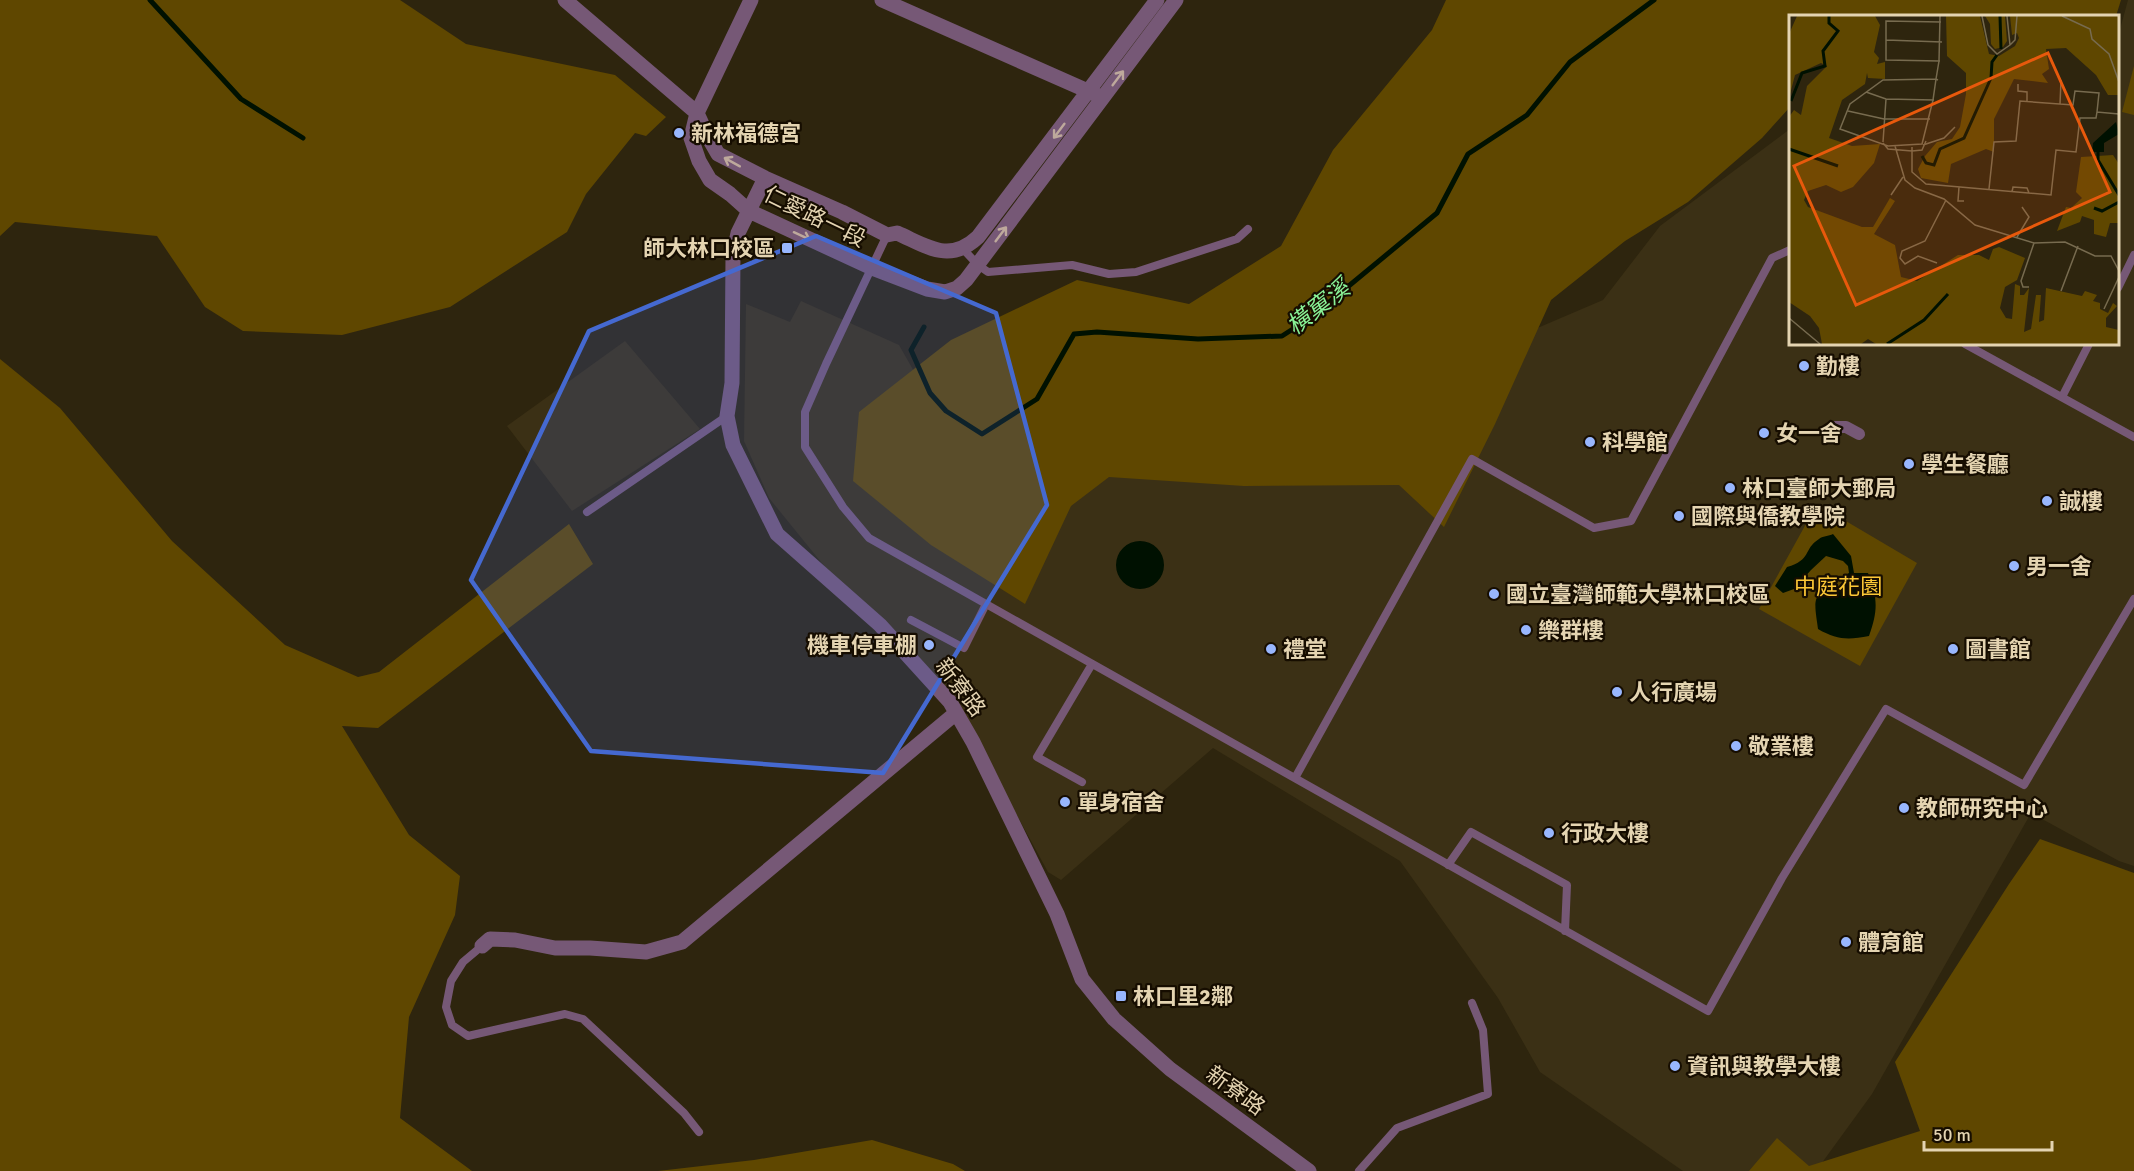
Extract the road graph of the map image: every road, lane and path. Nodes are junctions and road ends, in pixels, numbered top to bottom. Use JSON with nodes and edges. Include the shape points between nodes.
{"nodes":[{"id":1,"x":565,"y":0,"type":"edge"},
{"id":2,"x":751,"y":0,"type":"edge"},
{"id":3,"x":882,"y":0,"type":"edge"},
{"id":4,"x":1157,"y":0,"type":"edge"},
{"id":5,"x":1176,"y":0,"type":"edge"},
{"id":6,"x":1096,"y":94,"type":"junction"},
{"id":7,"x":697,"y":113,"type":"junction"},
{"id":8,"x":765,"y":178,"type":"junction"},
{"id":9,"x":749,"y":211,"type":"junction"},
{"id":10,"x":1248,"y":229,"type":"dead end"},
{"id":11,"x":887,"y":236,"type":"junction"},
{"id":12,"x":963,"y":249,"type":"junction"},
{"id":13,"x":1789,"y":251,"type":"edge"},
{"id":14,"x":2134,"y":255,"type":"edge"},
{"id":15,"x":978,"y":265,"type":"junction"},
{"id":16,"x":872,"y":268,"type":"junction"},
{"id":17,"x":2119,"y":286,"type":"edge"},
{"id":18,"x":1967,"y":345,"type":"edge"},
{"id":19,"x":2089,"y":345,"type":"edge"},
{"id":20,"x":2062,"y":397,"type":"junction"},
{"id":21,"x":727,"y":416,"type":"junction"},
{"id":22,"x":1832,"y":427,"type":"dead end"},
{"id":23,"x":1859,"y":434,"type":"dead end"},
{"id":24,"x":2134,"y":437,"type":"edge"},
{"id":25,"x":587,"y":512,"type":"dead end"},
{"id":26,"x":2134,"y":599,"type":"edge"},
{"id":27,"x":986,"y":604,"type":"junction"},
{"id":28,"x":911,"y":620,"type":"dead end"},
{"id":29,"x":1092,"y":664,"type":"junction"},
{"id":30,"x":956,"y":713,"type":"junction"},
{"id":31,"x":1294,"y":778,"type":"junction"},
{"id":32,"x":1082,"y":782,"type":"dead end"},
{"id":33,"x":1448,"y":865,"type":"junction"},
{"id":34,"x":1565,"y":931,"type":"junction"},
{"id":35,"x":482,"y":946,"type":"joint"},
{"id":36,"x":1472,"y":1003,"type":"dead end"},
{"id":37,"x":699,"y":1132,"type":"dead end"},
{"id":38,"x":1309,"y":1171,"type":"edge"},
{"id":39,"x":1359,"y":1171,"type":"edge"}],
"edges":[{"from":1,"to":7,"type":"street"},
{"from":2,"to":7,"type":"street"},
{"from":3,"to":6,"type":"street"},
{"from":4,"to":6,"type":"street","name":"仁愛路一段"},
{"from":6,"to":5,"type":"street","name":"仁愛路一段","one_way":true},
{"from":6,"to":12,"type":"street","name":"仁愛路一段","one_way":true},
{"from":15,"to":6,"type":"street","name":"仁愛路一段","one_way":true},
{"from":8,"to":7,"type":"street","name":"仁愛路一段","one_way":true,"via":[[718,154]]},
{"from":7,"to":9,"type":"street","name":"仁愛路一段","via":[[692,138],[699,161],[710,180]]},
{"from":8,"to":9,"type":"street","name":"新寮路"},
{"from":8,"to":11,"type":"street","name":"仁愛路一段"},
{"from":9,"to":16,"type":"street","name":"仁愛路一段","one_way":true},
{"from":9,"to":21,"type":"street","name":"新寮路","via":[[733,256],[732,383]]},
{"from":10,"to":15,"type":"lane","via":[[1237,239],[1136,272],[1109,273],[1072,265],[988,272]]},
{"from":11,"to":12,"type":"street","name":"仁愛路一段","via":[[897,232],[946,252]]},
{"from":11,"to":16,"type":"lane"},
{"from":12,"to":15,"type":"lane"},
{"from":13,"to":31,"type":"lane","via":[[1772,258],[1631,520],[1594,528],[1472,459]]},
{"from":14,"to":17,"type":"lane"},
{"from":15,"to":16,"type":"street","name":"仁愛路一段","via":[[957,288],[945,292]]},
{"from":16,"to":27,"type":"lane","via":[[805,412],[805,447],[843,507],[869,538]]},
{"from":18,"to":20,"type":"lane"},
{"from":19,"to":20,"type":"lane"},
{"from":20,"to":24,"type":"lane"},
{"from":21,"to":25,"type":"lane"},
{"from":21,"to":30,"type":"street","name":"新寮路","via":[[733,445],[777,534],[880,625]]},
{"from":22,"to":23,"type":"street","via":[[1846,427]]},
{"from":26,"to":34,"type":"lane","via":[[2025,784],[1886,710],[1782,878],[1708,1011]]},
{"from":27,"to":28,"type":"lane","via":[[964,648]]},
{"from":27,"to":29,"type":"lane"},
{"from":29,"to":31,"type":"lane"},
{"from":29,"to":32,"type":"lane","via":[[1036,758]]},
{"from":30,"to":35,"type":"street","via":[[682,942],[645,952],[555,948],[490,939]]},
{"from":30,"to":38,"type":"street","name":"新寮路","via":[[1057,914],[1082,978],[1114,1019],[1170,1070]]},
{"from":31,"to":33,"type":"lane"},
{"from":33,"to":34,"type":"lane"},
{"from":33,"to":34,"type":"lane","via":[[1471,832],[1567,885]]},
{"from":35,"to":37,"type":"lane","via":[[463,962],[451,981],[446,1006],[452,1025],[468,1036],[565,1014],[583,1019],[684,1113]]},
{"from":36,"to":39,"type":"lane","via":[[1484,1030],[1488,1094],[1397,1128]]}]}
